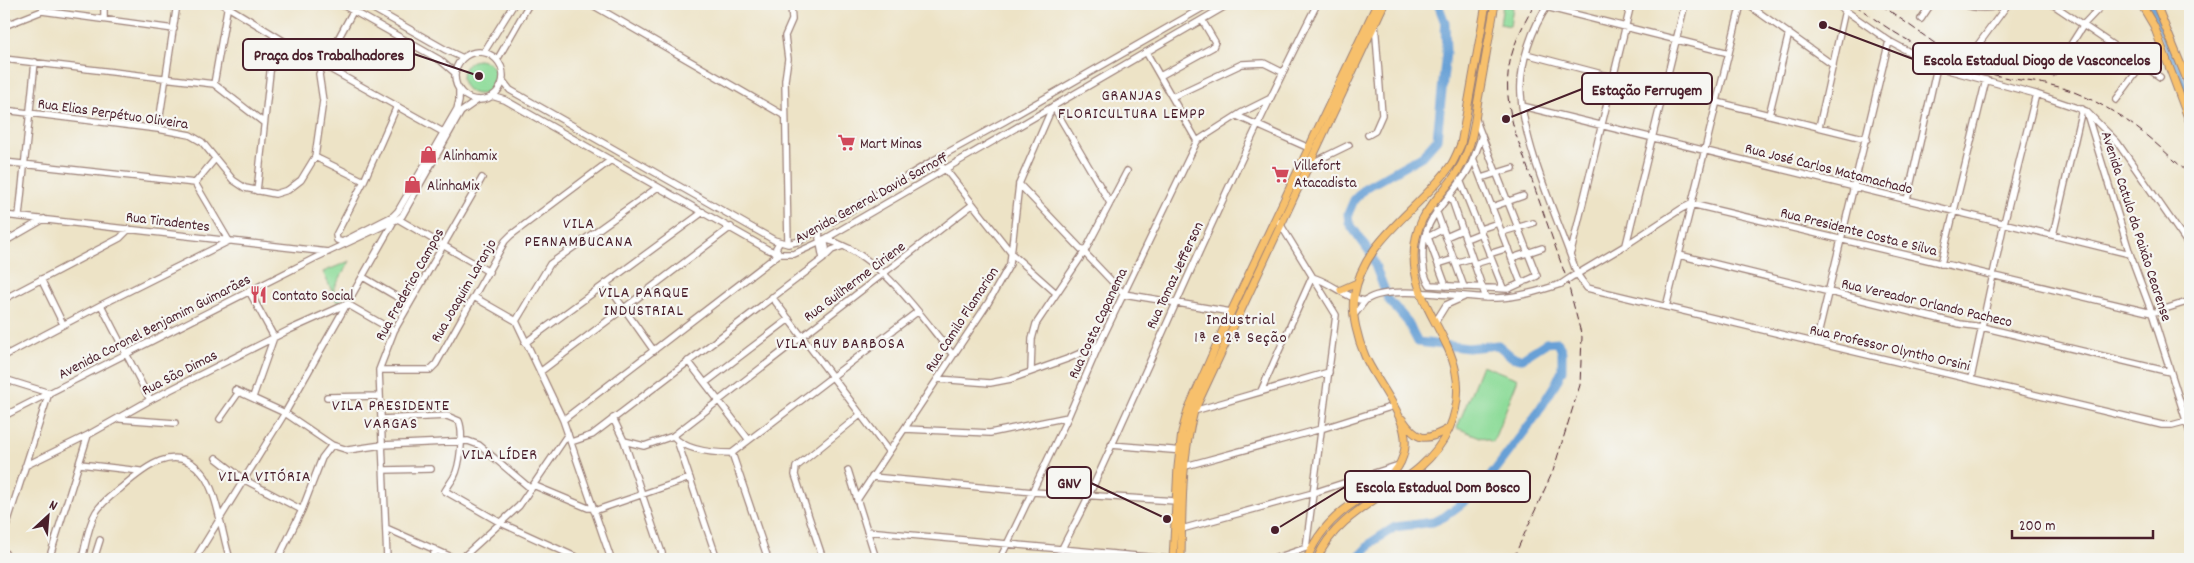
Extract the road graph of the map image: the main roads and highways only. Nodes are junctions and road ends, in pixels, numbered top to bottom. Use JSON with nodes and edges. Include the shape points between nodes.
{"nodes":[{"id":1,"x":1377,"y":4,"type":"edge"},
{"id":2,"x":1384,"y":4,"type":"edge"},
{"id":3,"x":1486,"y":4,"type":"edge"},
{"id":4,"x":1495,"y":4,"type":"edge"},
{"id":5,"x":2141,"y":4,"type":"edge"},
{"id":6,"x":2156,"y":4,"type":"edge"},
{"id":7,"x":2190,"y":87,"type":"edge"},
{"id":8,"x":2190,"y":124,"type":"edge"},
{"id":9,"x":1278,"y":221,"type":"junction"},
{"id":10,"x":1359,"y":279,"type":"junction"},
{"id":11,"x":1340,"y":290,"type":"road end"},
{"id":12,"x":1395,"y":408,"type":"junction"},
{"id":13,"x":1448,"y":429,"type":"junction"},
{"id":14,"x":1183,"y":451,"type":"junction"},
{"id":15,"x":1181,"y":467,"type":"junction"},
{"id":16,"x":1178,"y":530,"type":"junction"},
{"id":17,"x":1173,"y":559,"type":"edge"},
{"id":18,"x":1182,"y":559,"type":"edge"},
{"id":19,"x":1307,"y":559,"type":"edge"},
{"id":20,"x":1318,"y":559,"type":"edge"}],
"edges":[{"from":1,"to":9,"type":"main road"},
{"from":2,"to":9,"type":"main road"},
{"from":3,"to":10,"type":"main road","via":[[1460,144],[1452,164],[1374,250]]},
{"from":4,"to":13,"type":"main road","via":[[1471,140],[1461,166],[1421,221],[1415,241],[1415,272],[1454,362],[1456,398]]},
{"from":5,"to":8,"type":"main road","via":[[2154,26]]},
{"from":6,"to":7,"type":"main road"},
{"from":9,"to":14,"type":"main road","via":[[1194,410]]},
{"from":9,"to":14,"type":"main road","via":[[1231,312],[1188,410]]},
{"from":10,"to":11,"type":"main road"},
{"from":10,"to":12,"type":"main road","via":[[1354,315],[1364,356]]},
{"from":12,"to":13,"type":"main road","via":[[1416,435],[1425,438]]},
{"from":12,"to":19,"type":"main road","via":[[1405,434],[1399,466],[1387,480],[1327,526],[1309,547]]},
{"from":13,"to":20,"type":"main road","via":[[1429,460],[1355,513],[1335,531],[1321,549]]},
{"from":14,"to":15,"type":"main road"},
{"from":15,"to":16,"type":"main road"},
{"from":15,"to":16,"type":"main road","via":[[1176,502]]},
{"from":16,"to":17,"type":"main road"},
{"from":16,"to":18,"type":"main road"}]}
